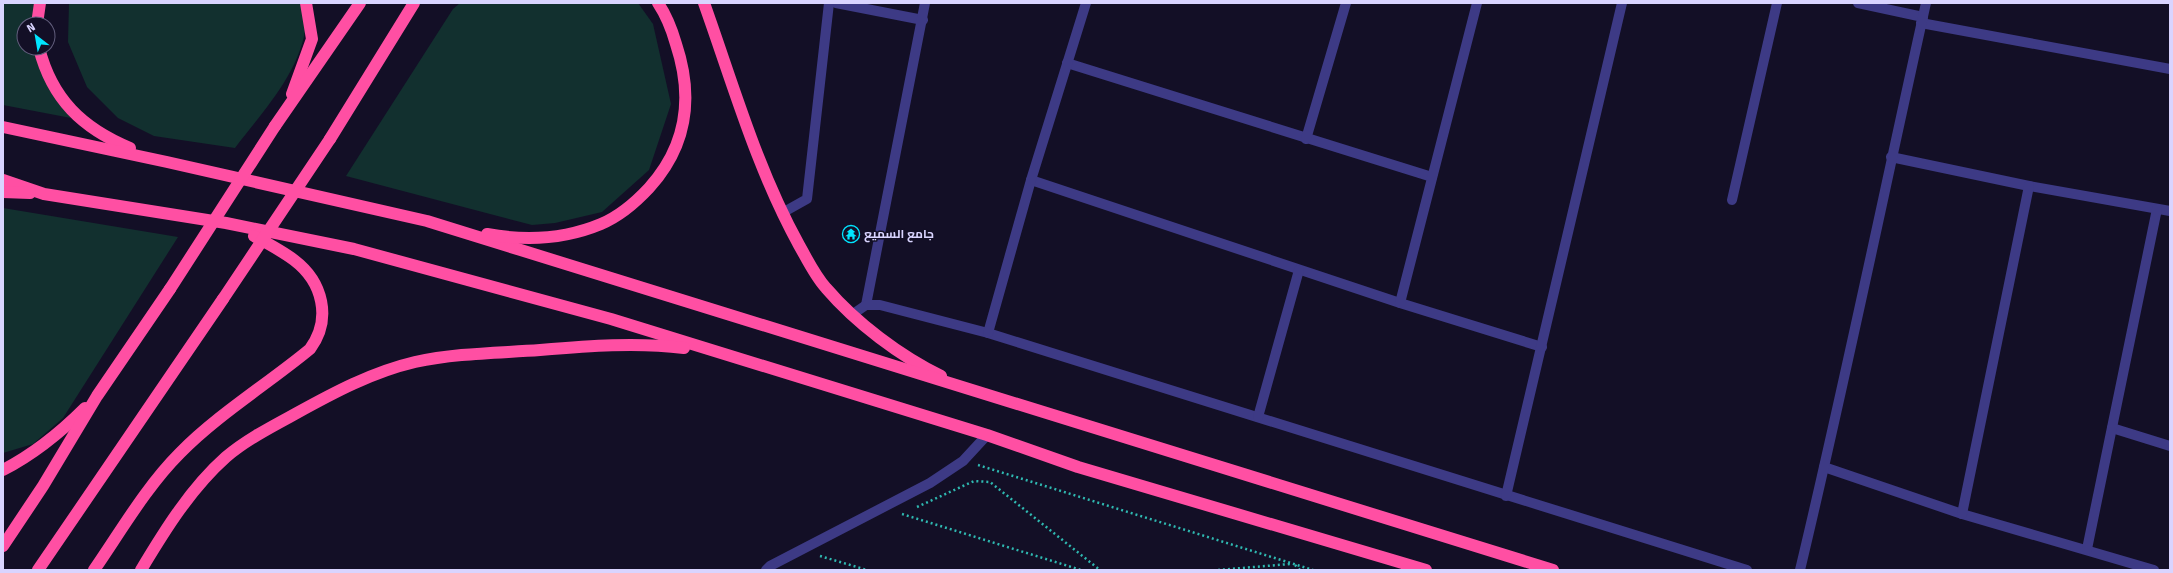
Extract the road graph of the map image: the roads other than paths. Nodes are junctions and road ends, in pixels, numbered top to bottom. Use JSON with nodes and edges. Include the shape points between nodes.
{"nodes":[{"id":1,"x":40,"y":3,"type":"edge"},
{"id":2,"x":306,"y":3,"type":"edge"},
{"id":3,"x":360,"y":3,"type":"edge"},
{"id":4,"x":414,"y":3,"type":"edge"},
{"id":5,"x":419,"y":3,"type":"edge"},
{"id":6,"x":658,"y":3,"type":"edge"},
{"id":7,"x":704,"y":3,"type":"edge"},
{"id":8,"x":829,"y":3,"type":"edge"},
{"id":9,"x":836,"y":3,"type":"edge"},
{"id":10,"x":925,"y":3,"type":"edge"},
{"id":11,"x":1086,"y":3,"type":"edge"},
{"id":12,"x":1346,"y":3,"type":"edge"},
{"id":13,"x":1477,"y":3,"type":"edge"},
{"id":14,"x":1622,"y":3,"type":"edge"},
{"id":15,"x":1777,"y":3,"type":"edge"},
{"id":16,"x":1858,"y":3,"type":"edge"},
{"id":17,"x":1926,"y":3,"type":"edge"},
{"id":18,"x":38,"y":16,"type":"edge"},
{"id":19,"x":405,"y":18,"type":"junction"},
{"id":20,"x":923,"y":20,"type":"junction"},
{"id":21,"x":1922,"y":20,"type":"junction"},
{"id":22,"x":41,"y":56,"type":"edge"},
{"id":23,"x":1067,"y":63,"type":"junction"},
{"id":24,"x":2170,"y":69,"type":"edge"},
{"id":25,"x":286,"y":110,"type":"junction"},
{"id":26,"x":3,"y":127,"type":"edge"},
{"id":27,"x":1306,"y":139,"type":"junction"},
{"id":28,"x":1891,"y":157,"type":"junction"},
{"id":29,"x":167,"y":162,"type":"junction"},
{"id":30,"x":1432,"y":177,"type":"junction"},
{"id":31,"x":3,"y":180,"type":"edge"},
{"id":32,"x":1030,"y":180,"type":"junction"},
{"id":33,"x":2029,"y":186,"type":"junction"},
{"id":34,"x":3,"y":192,"type":"edge"},
{"id":35,"x":44,"y":194,"type":"junction"},
{"id":36,"x":1732,"y":200,"type":"dead end"},
{"id":37,"x":2157,"y":209,"type":"junction"},
{"id":38,"x":2170,"y":211,"type":"edge"},
{"id":39,"x":782,"y":213,"type":"junction"},
{"id":40,"x":427,"y":221,"type":"junction"},
{"id":41,"x":226,"y":223,"type":"junction"},
{"id":42,"x":1300,"y":270,"type":"junction"},
{"id":43,"x":1400,"y":303,"type":"junction"},
{"id":44,"x":866,"y":304,"type":"junction"},
{"id":45,"x":853,"y":314,"type":"junction"},
{"id":46,"x":988,"y":333,"type":"junction"},
{"id":47,"x":1542,"y":347,"type":"junction"},
{"id":48,"x":721,"y":354,"type":"junction"},
{"id":49,"x":97,"y":396,"type":"junction"},
{"id":50,"x":994,"y":398,"type":"junction"},
{"id":51,"x":1258,"y":418,"type":"junction"},
{"id":52,"x":2112,"y":428,"type":"junction"},
{"id":53,"x":986,"y":435,"type":"junction"},
{"id":54,"x":2170,"y":446,"type":"edge"},
{"id":55,"x":1824,"y":467,"type":"junction"},
{"id":56,"x":3,"y":470,"type":"edge"},
{"id":57,"x":1506,"y":496,"type":"junction"},
{"id":58,"x":1962,"y":514,"type":"junction"},
{"id":59,"x":3,"y":546,"type":"edge"},
{"id":60,"x":2087,"y":549,"type":"junction"},
{"id":61,"x":38,"y":570,"type":"edge"},
{"id":62,"x":94,"y":570,"type":"edge"},
{"id":63,"x":141,"y":570,"type":"edge"},
{"id":64,"x":766,"y":570,"type":"edge"},
{"id":65,"x":1426,"y":570,"type":"edge"},
{"id":66,"x":1553,"y":570,"type":"edge"},
{"id":67,"x":1747,"y":570,"type":"edge"},
{"id":68,"x":1800,"y":570,"type":"edge"},
{"id":69,"x":2154,"y":570,"type":"edge"}],
"edges":[{"from":1,"to":18,"type":"highway"},
{"from":2,"to":25,"type":"highway","via":[[312,39]]},
{"from":3,"to":25,"type":"highway"},
{"from":4,"to":19,"type":"highway"},
{"from":5,"to":19,"type":"highway"},
{"from":6,"to":40,"type":"highway","via":[[681,58],[686,104],[683,129],[676,148],[638,201],[602,224],[555,237],[499,236]]},
{"from":7,"to":39,"type":"highway","via":[[768,183]]},
{"from":8,"to":39,"type":"street","via":[[807,199]]},
{"from":9,"to":20,"type":"street"},
{"from":10,"to":20,"type":"street"},
{"from":11,"to":23,"type":"street"},
{"from":12,"to":27,"type":"street"},
{"from":13,"to":30,"type":"street"},
{"from":14,"to":47,"type":"street"},
{"from":15,"to":36,"type":"street"},
{"from":16,"to":21,"type":"street"},
{"from":17,"to":21,"type":"street"},
{"from":19,"to":61,"type":"highway","bridge":true,"via":[[330,139]]},
{"from":20,"to":44,"type":"street"},
{"from":21,"to":24,"type":"street"},
{"from":21,"to":28,"type":"street"},
{"from":22,"to":29,"type":"highway","via":[[55,88],[82,121],[113,142]]},
{"from":23,"to":27,"type":"street"},
{"from":23,"to":32,"type":"street"},
{"from":25,"to":49,"type":"highway","bridge":true},
{"from":26,"to":29,"type":"highway"},
{"from":27,"to":30,"type":"street"},
{"from":28,"to":33,"type":"street"},
{"from":28,"to":55,"type":"street"},
{"from":29,"to":40,"type":"highway"},
{"from":30,"to":43,"type":"street"},
{"from":31,"to":35,"type":"highway"},
{"from":32,"to":42,"type":"street"},
{"from":32,"to":46,"type":"street"},
{"from":33,"to":37,"type":"street"},
{"from":33,"to":58,"type":"street"},
{"from":34,"to":35,"type":"highway"},
{"from":35,"to":41,"type":"highway"},
{"from":37,"to":38,"type":"street"},
{"from":37,"to":52,"type":"street"},
{"from":39,"to":45,"type":"highway","via":[[825,288]]},
{"from":40,"to":50,"type":"highway"},
{"from":41,"to":48,"type":"highway","via":[[354,249],[611,319]]},
{"from":41,"to":62,"type":"highway","via":[[246,231],[294,259],[305,270],[322,302],[324,313],[320,332],[310,349],[200,433],[179,453]]},
{"from":42,"to":43,"type":"street"},
{"from":42,"to":51,"type":"street"},
{"from":43,"to":47,"type":"street"},
{"from":44,"to":45,"type":"street"},
{"from":44,"to":46,"type":"street","via":[[880,305]]},
{"from":45,"to":50,"type":"highway","via":[[913,361],[962,386]]},
{"from":46,"to":51,"type":"street"},
{"from":47,"to":57,"type":"street"},
{"from":48,"to":53,"type":"highway"},
{"from":48,"to":63,"type":"highway","via":[[644,345],[572,347],[445,357],[415,362],[376,374],[298,412],[227,456],[186,502]]},
{"from":49,"to":56,"type":"highway","via":[[45,444]]},
{"from":49,"to":59,"type":"highway","via":[[43,486]]},
{"from":50,"to":66,"type":"highway"},
{"from":51,"to":57,"type":"street"},
{"from":52,"to":54,"type":"street"},
{"from":52,"to":60,"type":"street"},
{"from":53,"to":64,"type":"street","via":[[963,461],[930,483]]},
{"from":53,"to":65,"type":"highway","via":[[1078,467]]},
{"from":55,"to":58,"type":"street"},
{"from":55,"to":68,"type":"street"},
{"from":57,"to":67,"type":"street"},
{"from":58,"to":60,"type":"street"},
{"from":60,"to":69,"type":"street"}]}
